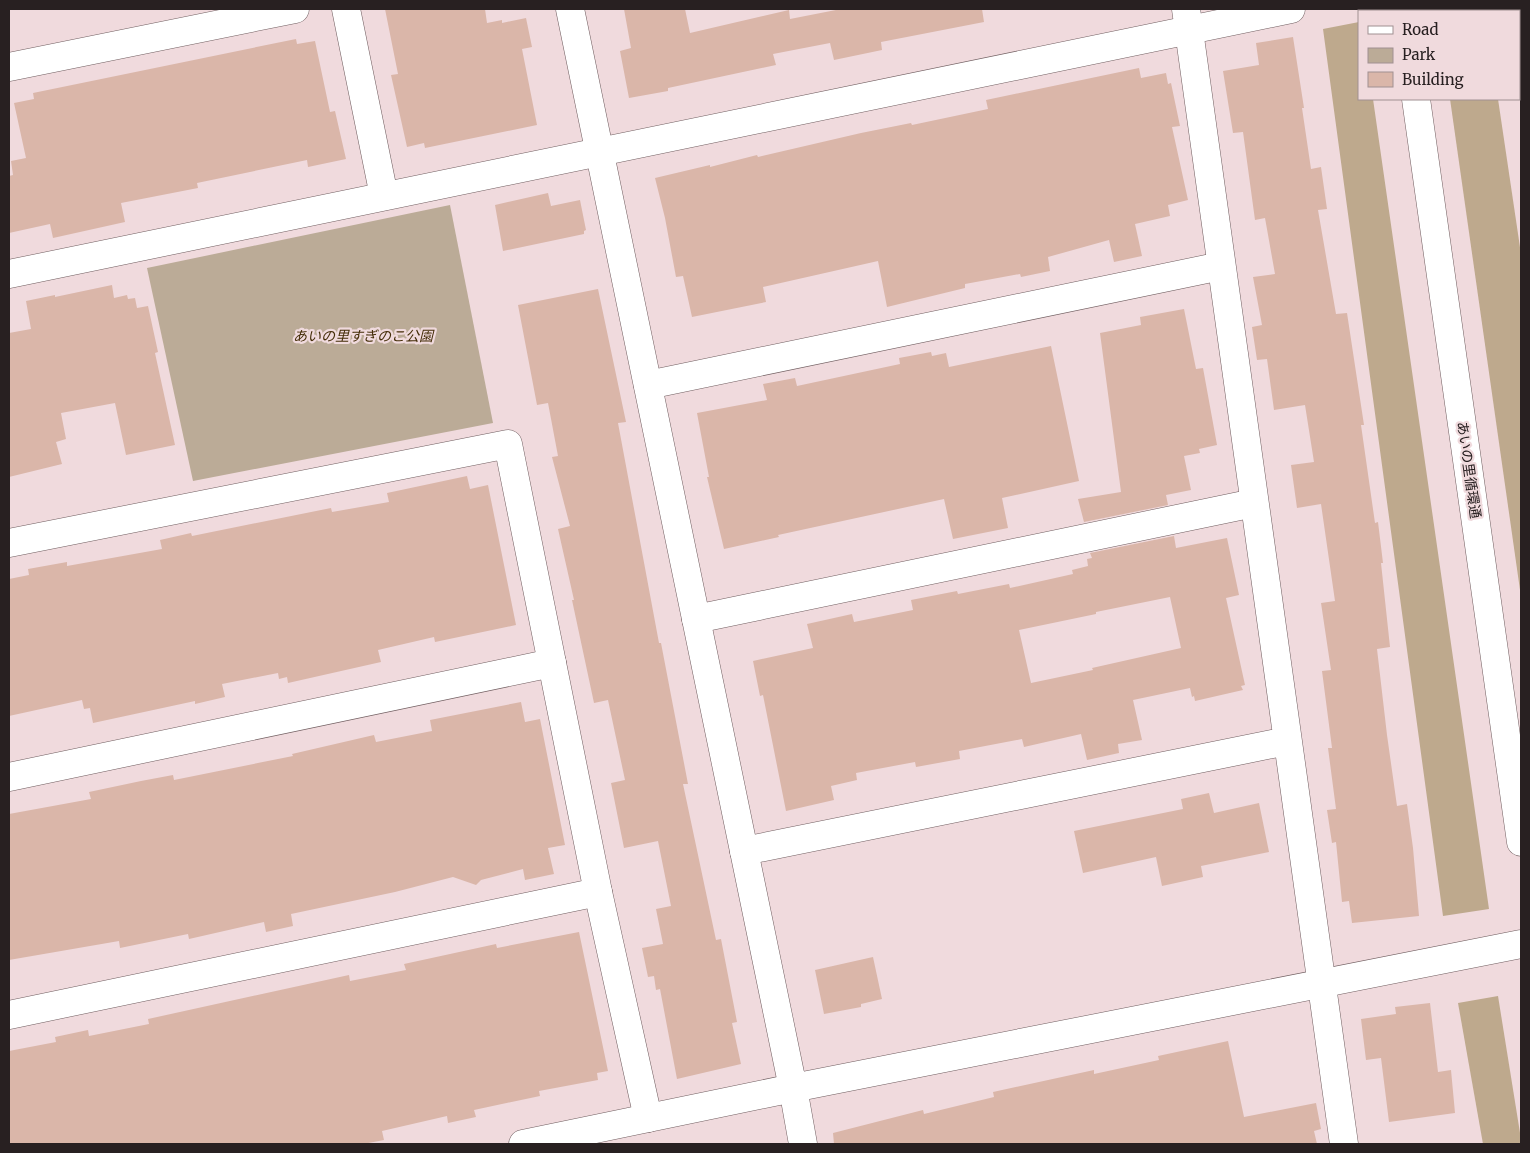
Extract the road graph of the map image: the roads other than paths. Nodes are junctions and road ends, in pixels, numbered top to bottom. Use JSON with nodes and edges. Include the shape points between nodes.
{"nodes":[{"id":1,"x":295,"y":9,"type":"edge"},
{"id":2,"x":346,"y":9,"type":"edge"},
{"id":3,"x":570,"y":9,"type":"edge"},
{"id":4,"x":1291,"y":9,"type":"edge"},
{"id":5,"x":1187,"y":20,"type":"edge"},
{"id":6,"x":9,"y":67,"type":"edge"},
{"id":7,"x":1416,"y":100,"type":"edge"},
{"id":8,"x":600,"y":152,"type":"junction"},
{"id":9,"x":384,"y":196,"type":"junction"},
{"id":10,"x":1221,"y":266,"type":"junction"},
{"id":11,"x":9,"y":274,"type":"edge"},
{"id":12,"x":648,"y":385,"type":"junction"},
{"id":13,"x":1254,"y":503,"type":"junction"},
{"id":14,"x":9,"y":543,"type":"edge"},
{"id":15,"x":696,"y":619,"type":"junction"},
{"id":16,"x":552,"y":663,"type":"junction"},
{"id":17,"x":1287,"y":741,"type":"junction"},
{"id":18,"x":9,"y":777,"type":"edge"},
{"id":19,"x":1521,"y":842,"type":"edge"},
{"id":20,"x":744,"y":851,"type":"junction"},
{"id":21,"x":598,"y":892,"type":"junction"},
{"id":22,"x":1521,"y":944,"type":"edge"},
{"id":23,"x":1321,"y":984,"type":"junction"},
{"id":24,"x":9,"y":1015,"type":"edge"},
{"id":25,"x":793,"y":1088,"type":"junction"},
{"id":26,"x":648,"y":1118,"type":"junction"},
{"id":27,"x":523,"y":1144,"type":"edge"},
{"id":28,"x":803,"y":1144,"type":"edge"},
{"id":29,"x":1344,"y":1144,"type":"edge"}],
"edges":[{"from":1,"to":6,"type":"street"},
{"from":2,"to":9,"type":"street"},
{"from":3,"to":8,"type":"street"},
{"from":4,"to":5,"type":"street"},
{"from":5,"to":8,"type":"street"},
{"from":5,"to":10,"type":"street"},
{"from":7,"to":19,"type":"street","name":"あいの里循環通"},
{"from":8,"to":9,"type":"street"},
{"from":8,"to":12,"type":"street"},
{"from":9,"to":11,"type":"street"},
{"from":10,"to":12,"type":"street"},
{"from":10,"to":13,"type":"street"},
{"from":12,"to":15,"type":"street"},
{"from":13,"to":15,"type":"street"},
{"from":13,"to":17,"type":"street"},
{"from":14,"to":16,"type":"street","via":[[508,444]]},
{"from":15,"to":20,"type":"street"},
{"from":16,"to":18,"type":"street"},
{"from":16,"to":21,"type":"street"},
{"from":17,"to":20,"type":"street"},
{"from":17,"to":23,"type":"street"},
{"from":20,"to":25,"type":"street"},
{"from":21,"to":24,"type":"street"},
{"from":21,"to":26,"type":"street"},
{"from":22,"to":23,"type":"street"},
{"from":23,"to":25,"type":"street"},
{"from":23,"to":29,"type":"street"},
{"from":25,"to":26,"type":"street"},
{"from":25,"to":28,"type":"street"},
{"from":26,"to":27,"type":"street"}]}
